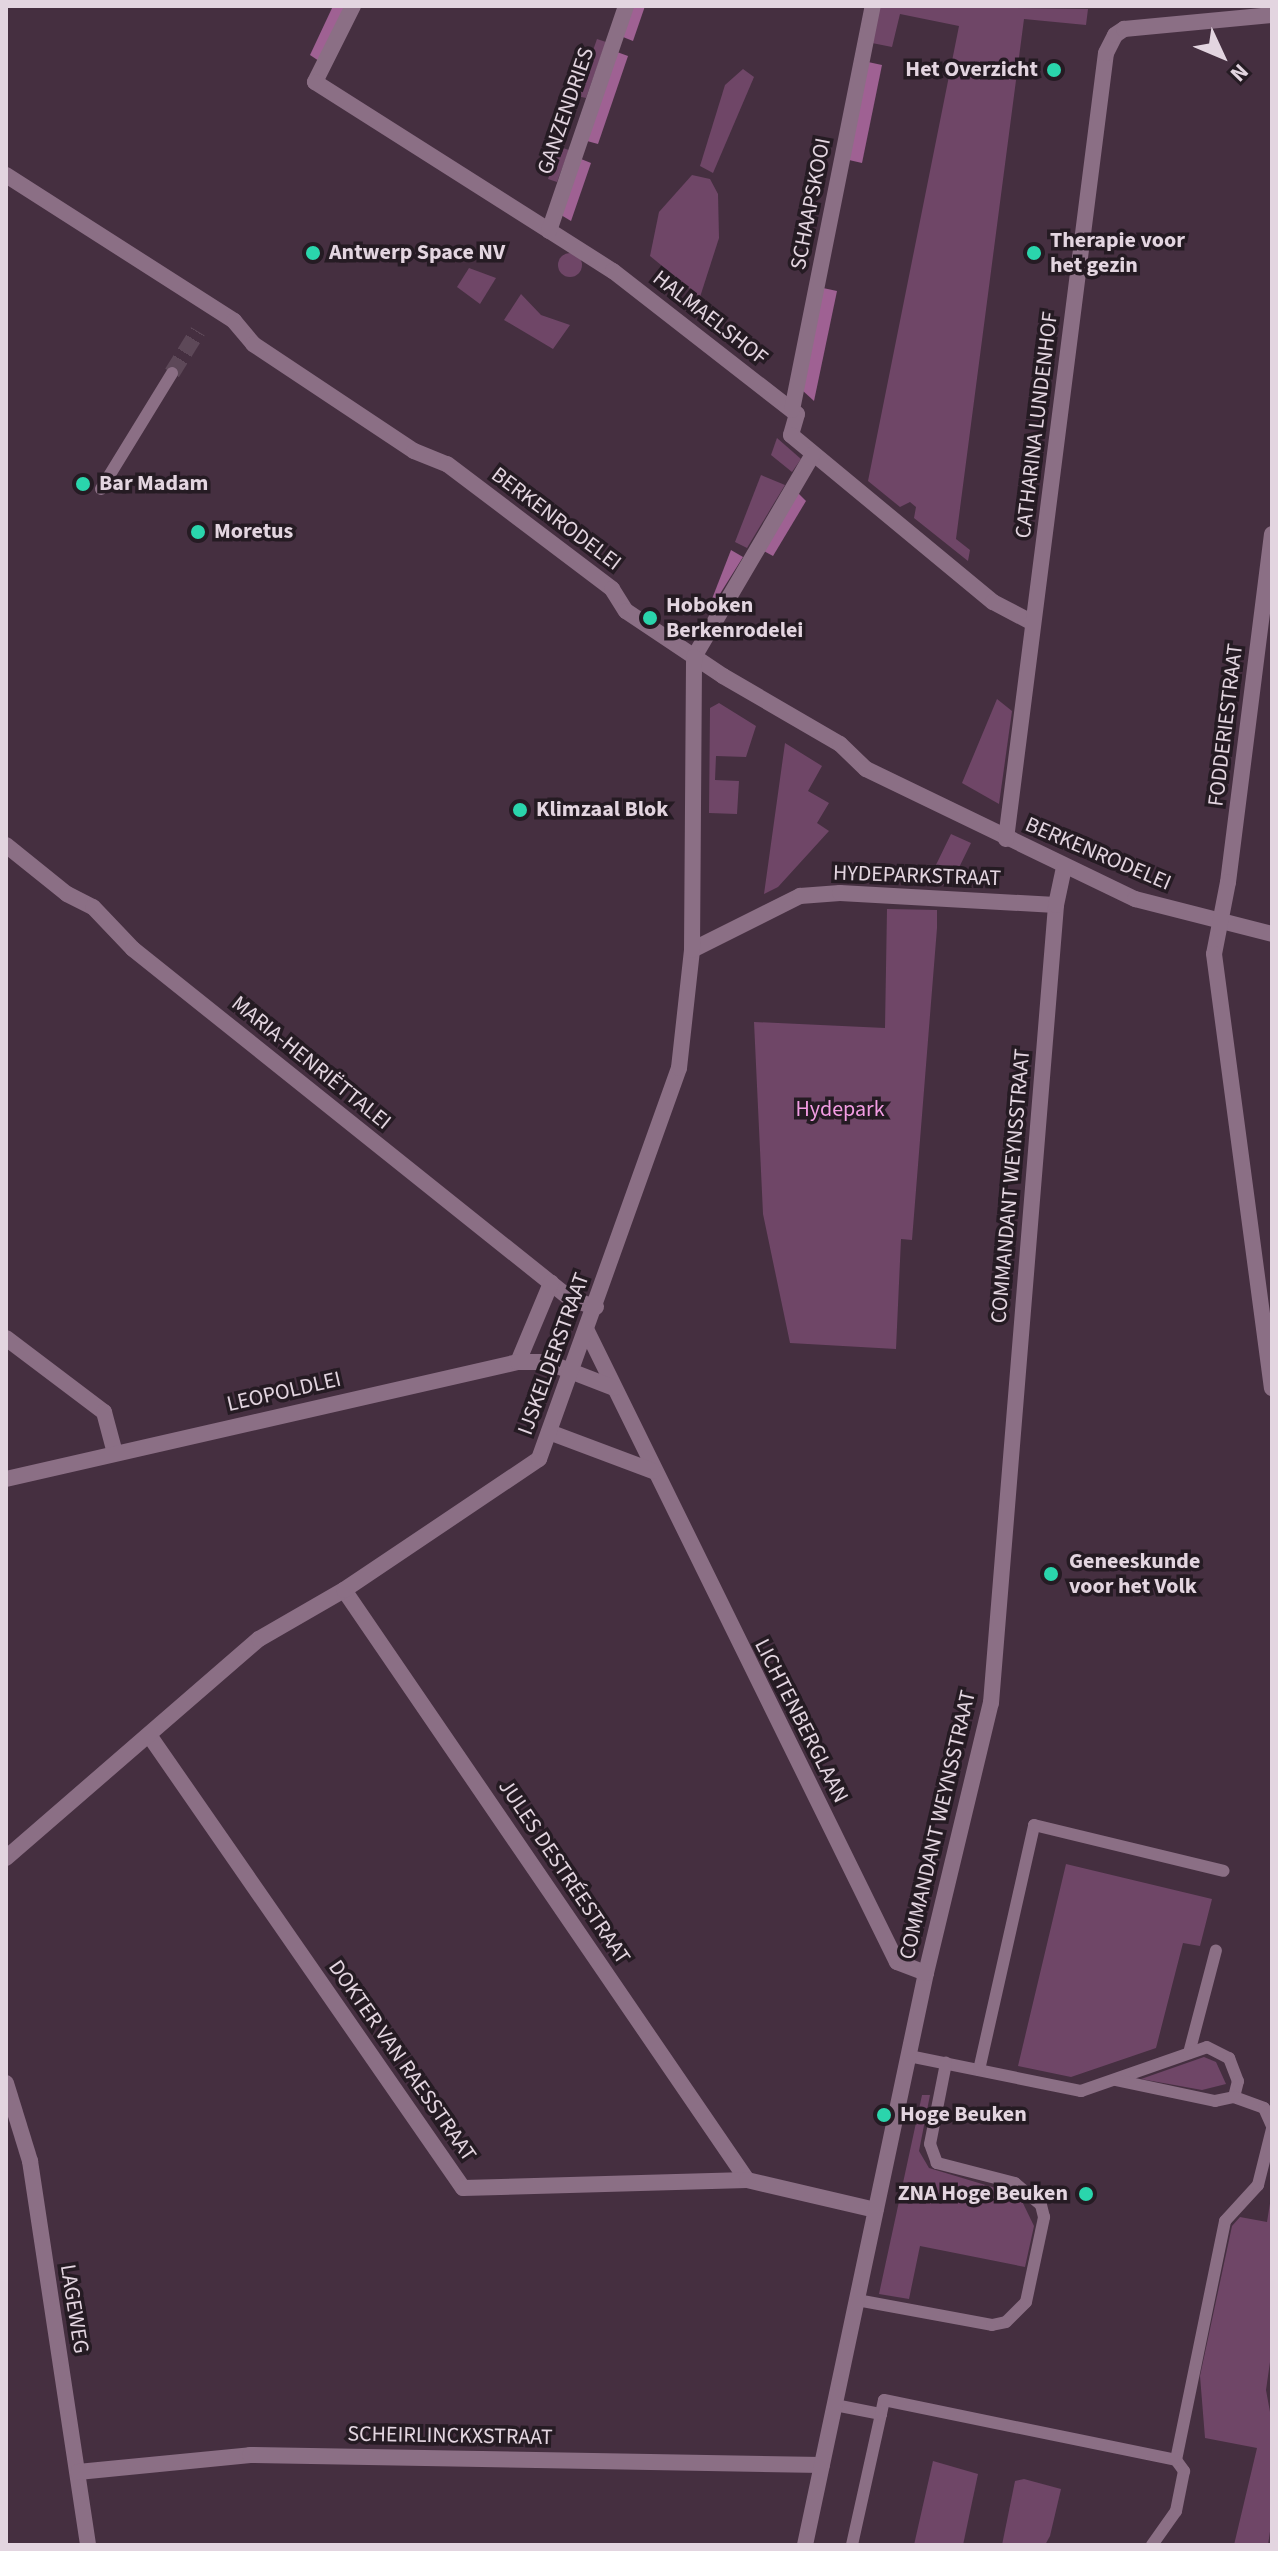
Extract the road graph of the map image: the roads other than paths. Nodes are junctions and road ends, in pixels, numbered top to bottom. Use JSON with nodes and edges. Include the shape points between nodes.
{"nodes":[{"id":1,"x":353,"y":6,"type":"edge"},
{"id":2,"x":626,"y":6,"type":"edge"},
{"id":3,"x":873,"y":6,"type":"edge"},
{"id":4,"x":1272,"y":15,"type":"edge"},
{"id":5,"x":6,"y":175,"type":"edge"},
{"id":6,"x":549,"y":231,"type":"junction"},
{"id":7,"x":172,"y":373,"type":"tunnel mouth"},
{"id":8,"x":792,"y":410,"type":"junction"},
{"id":9,"x":813,"y":454,"type":"junction"},
{"id":10,"x":101,"y":489,"type":"dead end"},
{"id":11,"x":1272,"y":534,"type":"edge"},
{"id":12,"x":1033,"y":623,"type":"junction"},
{"id":13,"x":694,"y":657,"type":"junction"},
{"id":14,"x":1006,"y":839,"type":"junction"},
{"id":15,"x":6,"y":845,"type":"edge"},
{"id":16,"x":1064,"y":866,"type":"junction"},
{"id":17,"x":1056,"y":905,"type":"junction"},
{"id":18,"x":1218,"y":922,"type":"junction"},
{"id":19,"x":1272,"y":934,"type":"edge"},
{"id":20,"x":692,"y":950,"type":"junction"},
{"id":21,"x":551,"y":1283,"type":"junction"},
{"id":22,"x":596,"y":1307,"type":"junction"},
{"id":23,"x":587,"y":1331,"type":"junction"},
{"id":24,"x":6,"y":1338,"type":"edge"},
{"id":25,"x":518,"y":1362,"type":"junction"},
{"id":26,"x":571,"y":1372,"type":"junction"},
{"id":27,"x":614,"y":1388,"type":"junction"},
{"id":28,"x":1272,"y":1388,"type":"edge"},
{"id":29,"x":549,"y":1432,"type":"junction"},
{"id":30,"x":115,"y":1453,"type":"junction"},
{"id":31,"x":653,"y":1471,"type":"junction"},
{"id":32,"x":6,"y":1479,"type":"edge"},
{"id":33,"x":344,"y":1590,"type":"junction"},
{"id":34,"x":149,"y":1735,"type":"junction"},
{"id":35,"x":6,"y":1858,"type":"edge"},
{"id":36,"x":1224,"y":1871,"type":"dead end"},
{"id":37,"x":1216,"y":1950,"type":"dead end"},
{"id":38,"x":926,"y":1973,"type":"junction"},
{"id":39,"x":1189,"y":2053,"type":"junction"},
{"id":40,"x":909,"y":2056,"type":"junction"},
{"id":41,"x":946,"y":2063,"type":"junction"},
{"id":42,"x":979,"y":2070,"type":"junction"},
{"id":43,"x":1115,"y":2080,"type":"junction"},
{"id":44,"x":6,"y":2083,"type":"edge"},
{"id":45,"x":1234,"y":2097,"type":"junction"},
{"id":46,"x":1272,"y":2127,"type":"edge"},
{"id":47,"x":747,"y":2180,"type":"junction"},
{"id":48,"x":876,"y":2210,"type":"junction"},
{"id":49,"x":857,"y":2300,"type":"junction"},
{"id":50,"x":835,"y":2405,"type":"junction"},
{"id":51,"x":881,"y":2414,"type":"junction"},
{"id":52,"x":1176,"y":2460,"type":"junction"},
{"id":53,"x":822,"y":2465,"type":"junction"},
{"id":54,"x":78,"y":2472,"type":"junction"},
{"id":55,"x":88,"y":2545,"type":"edge"},
{"id":56,"x":805,"y":2545,"type":"edge"},
{"id":57,"x":852,"y":2545,"type":"edge"},
{"id":58,"x":1152,"y":2545,"type":"edge"}],
"edges":[{"from":1,"to":6,"type":"street","name":"HALMAELSHOF","via":[[315,82]]},
{"from":2,"to":6,"type":"street","name":"GANZENDRIES"},
{"from":3,"to":8,"type":"street","name":"SCHAAPSKOOI"},
{"from":4,"to":12,"type":"street","name":"CATHARINA LUNDENHOF","via":[[1136,27],[1115,35],[1110,43]]},
{"from":5,"to":13,"type":"street","name":"BERKENRODELEI","via":[[234,321],[253,344],[414,451],[447,464],[597,577],[626,611]]},
{"from":6,"to":8,"type":"street","name":"HALMAELSHOF","via":[[613,271]]},
{"from":7,"to":10,"type":"lane"},
{"from":8,"to":9,"type":"street","via":[[797,414],[791,435]]},
{"from":9,"to":12,"type":"street","via":[[993,602]]},
{"from":9,"to":13,"type":"street"},
{"from":11,"to":18,"type":"street","name":"FODDERIESTRAAT","via":[[1228,882]]},
{"from":12,"to":14,"type":"street","name":"CATHARINA LUNDENHOF"},
{"from":13,"to":14,"type":"street","name":"BERKENRODELEI","via":[[840,744],[866,769]]},
{"from":13,"to":20,"type":"street","name":"IJSKELDERSTRAAT"},
{"from":14,"to":16,"type":"street","name":"BERKENRODELEI"},
{"from":15,"to":21,"type":"street","name":"MARIA-HENRIËTTALEI","via":[[101,914],[133,949]]},
{"from":16,"to":17,"type":"street","name":"COMMANDANT WEYNSSTRAAT"},
{"from":16,"to":18,"type":"street","name":"BERKENRODELEI","via":[[1135,899]]},
{"from":17,"to":20,"type":"street","name":"HYDEPARKSTRAAT","via":[[840,893],[800,896]]},
{"from":17,"to":38,"type":"street","name":"COMMANDANT WEYNSSTRAAT","via":[[991,1703]]},
{"from":18,"to":19,"type":"street","name":"BERKENRODELEI"},
{"from":18,"to":28,"type":"street","name":"FODDERIESTRAAT","via":[[1214,954]]},
{"from":20,"to":22,"type":"street","name":"IJSKELDERSTRAAT","via":[[679,1068]]},
{"from":21,"to":22,"type":"street","name":"MARIA-HENRIËTTALEI","via":[[572,1300]]},
{"from":21,"to":25,"type":"street"},
{"from":22,"to":23,"type":"street","name":"IJSKELDERSTRAAT"},
{"from":23,"to":26,"type":"street","name":"IJSKELDERSTRAAT"},
{"from":23,"to":27,"type":"street","name":"LICHTENBERGLAAN"},
{"from":24,"to":30,"type":"street","via":[[104,1412]]},
{"from":25,"to":26,"type":"street","name":"LEOPOLDLEI","via":[[547,1362]]},
{"from":25,"to":30,"type":"street","name":"LEOPOLDLEI"},
{"from":26,"to":27,"type":"street"},
{"from":26,"to":29,"type":"street","name":"IJSKELDERSTRAAT"},
{"from":27,"to":31,"type":"street","name":"LICHTENBERGLAAN"},
{"from":29,"to":31,"type":"street"},
{"from":29,"to":33,"type":"street","name":"IJSKELDERSTRAAT","via":[[539,1459]]},
{"from":30,"to":32,"type":"street","name":"LEOPOLDLEI"},
{"from":31,"to":38,"type":"street","name":"LICHTENBERGLAAN","via":[[897,1962]]},
{"from":33,"to":34,"type":"street","name":"IJSKELDERSTRAAT","via":[[259,1639]]},
{"from":33,"to":47,"type":"street","name":"JULES DESTRÉESTRAAT"},
{"from":34,"to":35,"type":"street","name":"IJSKELDERSTRAAT"},
{"from":34,"to":47,"type":"street","name":"DOKTER VAN RAESSTRAAT","via":[[463,2188]]},
{"from":36,"to":42,"type":"lane","via":[[1034,1825]]},
{"from":37,"to":39,"type":"lane"},
{"from":38,"to":40,"type":"street","name":"COMMANDANT WEYNSSTRAAT"},
{"from":39,"to":43,"type":"lane"},
{"from":39,"to":45,"type":"lane","via":[[1207,2047],[1229,2058],[1238,2081]]},
{"from":40,"to":41,"type":"lane"},
{"from":40,"to":48,"type":"street","name":"COMMANDANT WEYNSSTRAAT"},
{"from":41,"to":42,"type":"lane"},
{"from":41,"to":49,"type":"lane","via":[[930,2144],[937,2163],[1015,2183],[1041,2205],[1044,2217],[1026,2302],[1006,2322],[992,2325]]},
{"from":42,"to":43,"type":"lane","via":[[1081,2091]]},
{"from":43,"to":45,"type":"lane","via":[[1215,2101]]},
{"from":44,"to":54,"type":"street","name":"LAGEWEG","via":[[30,2161]]},
{"from":45,"to":46,"type":"lane","via":[[1264,2108]]},
{"from":46,"to":52,"type":"lane","via":[[1258,2185],[1225,2221]]},
{"from":47,"to":48,"type":"street","name":"DOKTER VAN RAESSTRAAT"},
{"from":48,"to":49,"type":"street","name":"COMMANDANT WEYNSSTRAAT"},
{"from":49,"to":50,"type":"street","name":"COMMANDANT WEYNSSTRAAT"},
{"from":50,"to":51,"type":"lane"},
{"from":50,"to":53,"type":"street","name":"COMMANDANT WEYNSSTRAAT"},
{"from":51,"to":52,"type":"lane","via":[[884,2400]]},
{"from":51,"to":57,"type":"lane"},
{"from":52,"to":58,"type":"lane","via":[[1184,2471],[1176,2511]]},
{"from":53,"to":54,"type":"street","name":"SCHEIRLINCKXSTRAAT","via":[[250,2455]]},
{"from":53,"to":56,"type":"street","name":"COMMANDANT WEYNSSTRAAT"},
{"from":54,"to":55,"type":"street","name":"LAGEWEG"}]}
